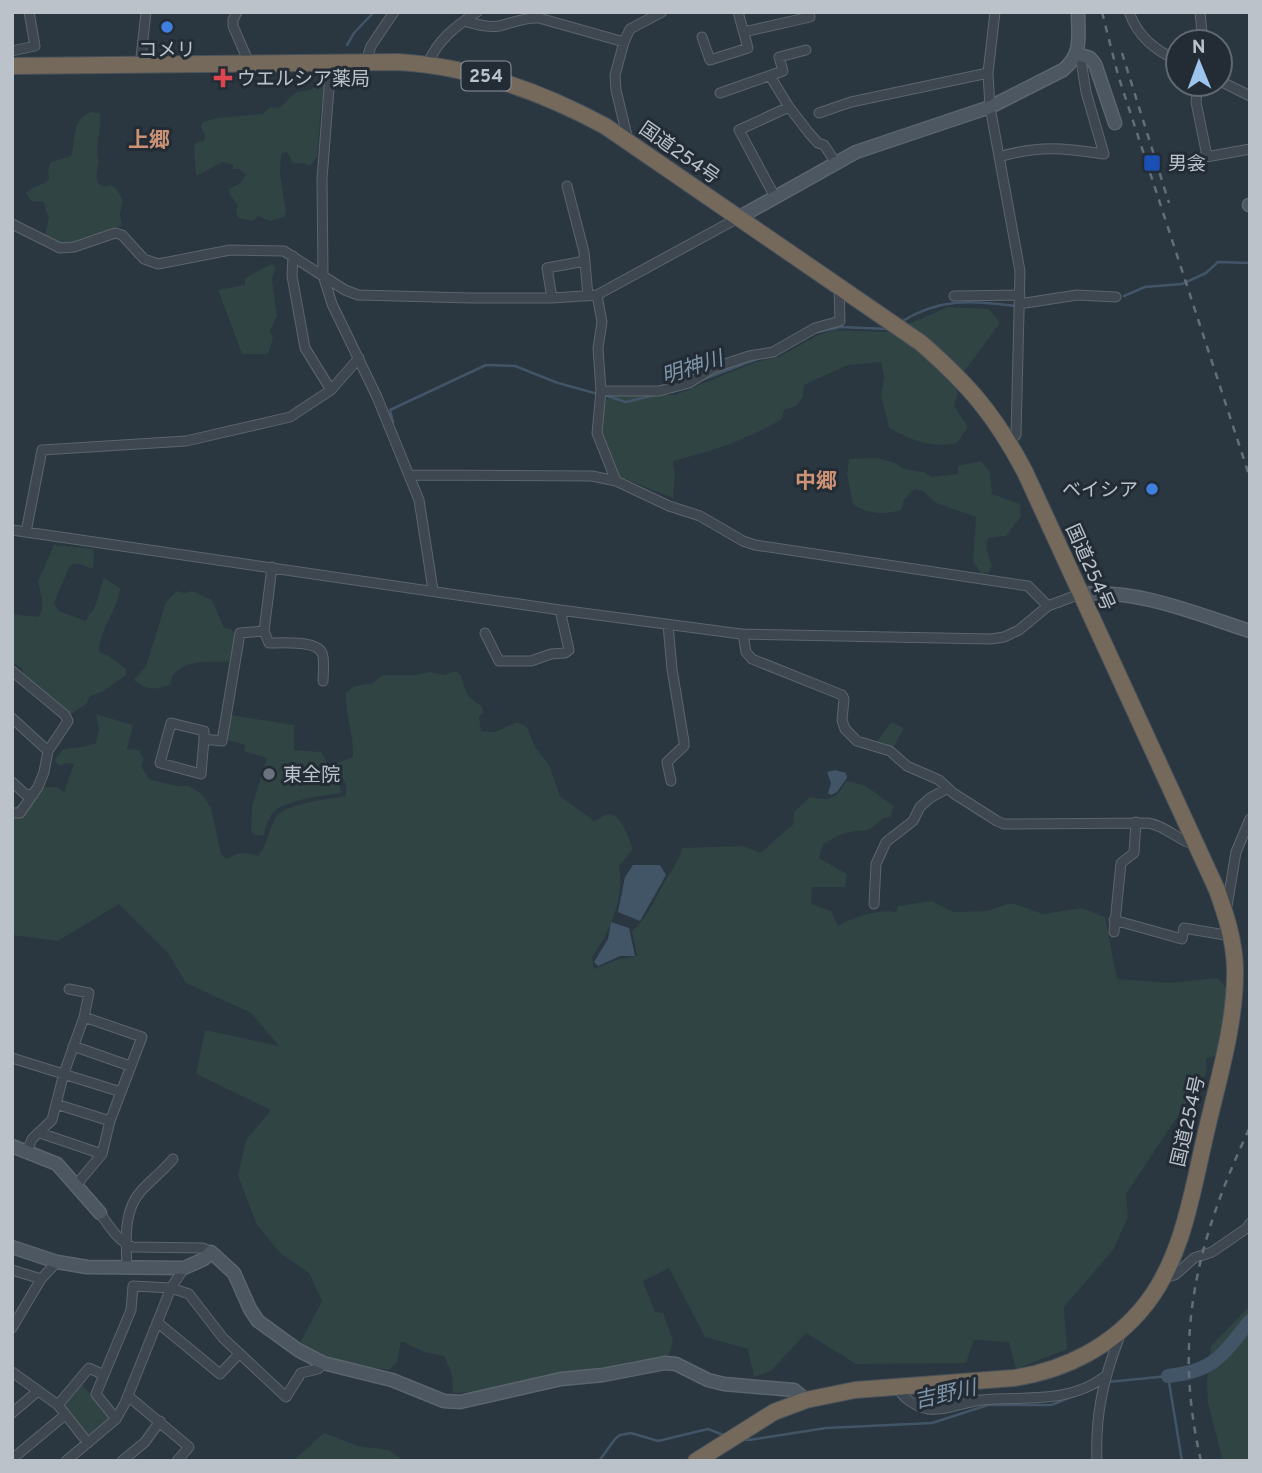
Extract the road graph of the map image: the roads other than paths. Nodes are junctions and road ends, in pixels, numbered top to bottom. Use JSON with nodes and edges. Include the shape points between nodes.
{"nodes":[{"id":1,"x":29,"y":12,"type":"edge"},
{"id":2,"x":146,"y":12,"type":"edge"},
{"id":3,"x":237,"y":12,"type":"edge"},
{"id":4,"x":394,"y":12,"type":"edge"},
{"id":5,"x":477,"y":12,"type":"edge"},
{"id":6,"x":662,"y":12,"type":"edge"},
{"id":7,"x":738,"y":12,"type":"edge"},
{"id":8,"x":809,"y":12,"type":"edge"},
{"id":9,"x":995,"y":12,"type":"edge"},
{"id":10,"x":1078,"y":12,"type":"edge"},
{"id":11,"x":1129,"y":12,"type":"edge"},
{"id":12,"x":464,"y":21,"type":"junction"},
{"id":13,"x":744,"y":32,"type":"junction"},
{"id":14,"x":702,"y":37,"type":"dead end"},
{"id":15,"x":624,"y":42,"type":"junction"},
{"id":16,"x":806,"y":50,"type":"dead end"},
{"id":17,"x":12,"y":51,"type":"edge"},
{"id":18,"x":1077,"y":54,"type":"junction"},
{"id":19,"x":1164,"y":54,"type":"edge"},
{"id":20,"x":366,"y":61,"type":"junction"},
{"id":21,"x":331,"y":62,"type":"junction"},
{"id":22,"x":249,"y":63,"type":"junction"},
{"id":23,"x":428,"y":64,"type":"junction"},
{"id":24,"x":12,"y":66,"type":"edge"},
{"id":25,"x":140,"y":66,"type":"junction"},
{"id":26,"x":988,"y":72,"type":"junction"},
{"id":27,"x":770,"y":76,"type":"junction"},
{"id":28,"x":1234,"y":88,"type":"edge"},
{"id":29,"x":720,"y":93,"type":"dead end"},
{"id":30,"x":1250,"y":96,"type":"edge"},
{"id":31,"x":1196,"y":98,"type":"edge"},
{"id":32,"x":789,"y":107,"type":"junction"},
{"id":33,"x":990,"y":107,"type":"junction"},
{"id":34,"x":819,"y":113,"type":"dead end"},
{"id":35,"x":1115,"y":123,"type":"dead end"},
{"id":36,"x":628,"y":142,"type":"junction"},
{"id":37,"x":1250,"y":149,"type":"edge"},
{"id":38,"x":1208,"y":156,"type":"junction"},
{"id":39,"x":999,"y":157,"type":"junction"},
{"id":40,"x":1195,"y":159,"type":"dead end"},
{"id":41,"x":836,"y":163,"type":"junction"},
{"id":42,"x":567,"y":186,"type":"dead end"},
{"id":43,"x":775,"y":197,"type":"junction"},
{"id":44,"x":738,"y":218,"type":"junction"},
{"id":45,"x":12,"y":225,"type":"edge"},
{"id":46,"x":293,"y":256,"type":"junction"},
{"id":47,"x":585,"y":261,"type":"junction"},
{"id":48,"x":323,"y":275,"type":"junction"},
{"id":49,"x":839,"y":288,"type":"junction"},
{"id":50,"x":593,"y":296,"type":"junction"},
{"id":51,"x":954,"y":296,"type":"dead end"},
{"id":52,"x":552,"y":298,"type":"junction"},
{"id":53,"x":1116,"y":298,"type":"dead end"},
{"id":54,"x":1020,"y":300,"type":"junction"},
{"id":55,"x":359,"y":358,"type":"junction"},
{"id":56,"x":331,"y":390,"type":"junction"},
{"id":57,"x":601,"y":395,"type":"junction"},
{"id":58,"x":1009,"y":441,"type":"junction"},
{"id":59,"x":409,"y":475,"type":"junction"},
{"id":60,"x":616,"y":481,"type":"junction"},
{"id":61,"x":12,"y":530,"type":"edge"},
{"id":62,"x":26,"y":532,"type":"junction"},
{"id":63,"x":272,"y":567,"type":"junction"},
{"id":64,"x":432,"y":590,"type":"junction"},
{"id":65,"x":1080,"y":594,"type":"junction"},
{"id":66,"x":1048,"y":606,"type":"junction"},
{"id":67,"x":560,"y":610,"type":"junction"},
{"id":68,"x":668,"y":625,"type":"junction"},
{"id":69,"x":264,"y":631,"type":"junction"},
{"id":70,"x":1250,"y":631,"type":"edge"},
{"id":71,"x":485,"y":633,"type":"dead end"},
{"id":72,"x":743,"y":634,"type":"junction"},
{"id":73,"x":13,"y":674,"type":"edge"},
{"id":74,"x":323,"y":681,"type":"dead end"},
{"id":75,"x":12,"y":718,"type":"edge"},
{"id":76,"x":204,"y":739,"type":"junction"},
{"id":77,"x":48,"y":751,"type":"junction"},
{"id":78,"x":671,"y":781,"type":"dead end"},
{"id":79,"x":12,"y":782,"type":"edge"},
{"id":80,"x":948,"y":788,"type":"junction"},
{"id":81,"x":33,"y":795,"type":"junction"},
{"id":82,"x":12,"y":813,"type":"edge"},
{"id":83,"x":1250,"y":820,"type":"edge"},
{"id":84,"x":1136,"y":822,"type":"junction"},
{"id":85,"x":1196,"y":845,"type":"junction"},
{"id":86,"x":874,"y":904,"type":"dead end"},
{"id":87,"x":1226,"y":914,"type":"junction"},
{"id":88,"x":1114,"y":920,"type":"junction"},
{"id":89,"x":1114,"y":932,"type":"dead end"},
{"id":90,"x":1231,"y":936,"type":"junction"},
{"id":91,"x":69,"y":989,"type":"dead end"},
{"id":92,"x":84,"y":1017,"type":"junction"},
{"id":93,"x":73,"y":1046,"type":"junction"},
{"id":94,"x":12,"y":1058,"type":"edge"},
{"id":95,"x":130,"y":1066,"type":"junction"},
{"id":96,"x":64,"y":1073,"type":"junction"},
{"id":97,"x":121,"y":1092,"type":"junction"},
{"id":98,"x":56,"y":1104,"type":"junction"},
{"id":99,"x":110,"y":1121,"type":"junction"},
{"id":100,"x":40,"y":1133,"type":"junction"},
{"id":101,"x":12,"y":1146,"type":"edge"},
{"id":102,"x":27,"y":1151,"type":"junction"},
{"id":103,"x":102,"y":1154,"type":"junction"},
{"id":104,"x":173,"y":1159,"type":"dead end"},
{"id":105,"x":76,"y":1184,"type":"junction"},
{"id":106,"x":100,"y":1213,"type":"joint"},
{"id":107,"x":1250,"y":1223,"type":"edge"},
{"id":108,"x":126,"y":1244,"type":"junction"},
{"id":109,"x":12,"y":1247,"type":"edge"},
{"id":110,"x":211,"y":1252,"type":"junction"},
{"id":111,"x":57,"y":1262,"type":"junction"},
{"id":112,"x":127,"y":1266,"type":"junction"},
{"id":113,"x":184,"y":1268,"type":"junction"},
{"id":114,"x":12,"y":1270,"type":"edge"},
{"id":115,"x":1163,"y":1278,"type":"junction"},
{"id":116,"x":41,"y":1279,"type":"junction"},
{"id":117,"x":171,"y":1288,"type":"junction"},
{"id":118,"x":157,"y":1322,"type":"junction"},
{"id":119,"x":12,"y":1328,"type":"edge"},
{"id":120,"x":1117,"y":1333,"type":"junction"},
{"id":121,"x":239,"y":1354,"type":"junction"},
{"id":122,"x":323,"y":1363,"type":"junction"},
{"id":123,"x":12,"y":1372,"type":"edge"},
{"id":124,"x":104,"y":1375,"type":"junction"},
{"id":125,"x":1103,"y":1383,"type":"junction"},
{"id":126,"x":898,"y":1387,"type":"junction"},
{"id":127,"x":38,"y":1391,"type":"junction"},
{"id":128,"x":128,"y":1396,"type":"junction"},
{"id":129,"x":806,"y":1400,"type":"junction"},
{"id":130,"x":58,"y":1405,"type":"junction"},
{"id":131,"x":12,"y":1413,"type":"edge"},
{"id":132,"x":65,"y":1415,"type":"junction"},
{"id":133,"x":116,"y":1419,"type":"junction"},
{"id":134,"x":160,"y":1421,"type":"junction"},
{"id":135,"x":88,"y":1443,"type":"junction"},
{"id":136,"x":12,"y":1459,"type":"edge"},
{"id":137,"x":66,"y":1461,"type":"edge"},
{"id":138,"x":122,"y":1461,"type":"edge"},
{"id":139,"x":177,"y":1461,"type":"edge"},
{"id":140,"x":696,"y":1461,"type":"edge"},
{"id":141,"x":1097,"y":1461,"type":"edge"}],
"edges":[{"from":1,"to":17,"type":"street","via":[[35,46]]},
{"from":2,"to":25,"type":"street"},
{"from":3,"to":22,"type":"street","via":[[233,26]]},
{"from":4,"to":20,"type":"street"},
{"from":5,"to":12,"type":"street"},
{"from":6,"to":15,"type":"street","via":[[630,29]]},
{"from":7,"to":13,"type":"street"},
{"from":8,"to":13,"type":"street","via":[[810,16]]},
{"from":9,"to":26,"type":"street"},
{"from":10,"to":18,"type":"street"},
{"from":11,"to":19,"type":"street","via":[[1143,38]]},
{"from":12,"to":15,"type":"street","via":[[496,26],[539,18]]},
{"from":12,"to":23,"type":"street","via":[[441,41]]},
{"from":13,"to":14,"type":"street","via":[[748,48],[710,60]]},
{"from":15,"to":36,"type":"street","via":[[615,75]]},
{"from":16,"to":27,"type":"street","via":[[779,57],[783,71]]},
{"from":18,"to":33,"type":"street","via":[[1063,70]]},
{"from":18,"to":35,"type":"street","via":[[1095,64]]},
{"from":18,"to":39,"type":"street","via":[[1104,154],[1037,148]]},
{"from":20,"to":21,"type":"highway","name":"国道254号","number":"254"},
{"from":20,"to":23,"type":"highway","name":"国道254号","number":"254"},
{"from":21,"to":22,"type":"highway","name":"国道254号","number":"254"},
{"from":21,"to":48,"type":"street","via":[[322,179]]},
{"from":22,"to":25,"type":"highway","name":"国道254号","number":"254"},
{"from":23,"to":36,"type":"highway","name":"国道254号","number":"254","via":[[530,90]]},
{"from":24,"to":25,"type":"highway","name":"国道254号","number":"254"},
{"from":26,"to":33,"type":"street"},
{"from":26,"to":34,"type":"street"},
{"from":27,"to":29,"type":"street"},
{"from":27,"to":32,"type":"street"},
{"from":28,"to":30,"type":"street"},
{"from":31,"to":38,"type":"street"},
{"from":32,"to":41,"type":"street"},
{"from":32,"to":43,"type":"street","via":[[739,130]]},
{"from":33,"to":39,"type":"street"},
{"from":33,"to":41,"type":"street","via":[[856,152]]},
{"from":36,"to":44,"type":"highway","name":"国道254号","number":"254"},
{"from":37,"to":38,"type":"street"},
{"from":38,"to":40,"type":"street"},
{"from":39,"to":54,"type":"street","via":[[1020,271]]},
{"from":41,"to":43,"type":"street"},
{"from":42,"to":47,"type":"street"},
{"from":43,"to":44,"type":"street"},
{"from":44,"to":49,"type":"highway","name":"国道254号","number":"254"},
{"from":44,"to":50,"type":"street"},
{"from":45,"to":46,"type":"street","via":[[60,248],[114,233],[144,259],[158,264],[230,250],[267,249]]},
{"from":46,"to":48,"type":"street"},
{"from":46,"to":56,"type":"street","via":[[292,276],[306,348]]},
{"from":47,"to":50,"type":"street"},
{"from":47,"to":52,"type":"street","via":[[547,268]]},
{"from":48,"to":52,"type":"street","via":[[358,295]]},
{"from":48,"to":55,"type":"street"},
{"from":49,"to":57,"type":"street","via":[[840,321],[815,328],[773,352],[713,368],[689,383],[659,391]]},
{"from":49,"to":58,"type":"highway","name":"国道254号","number":"254","via":[[937,357],[972,390]]},
{"from":50,"to":52,"type":"street"},
{"from":50,"to":57,"type":"street","via":[[602,322],[598,348]]},
{"from":51,"to":54,"type":"street"},
{"from":53,"to":54,"type":"street","via":[[1077,295]]},
{"from":54,"to":58,"type":"street","via":[[1016,435]]},
{"from":55,"to":56,"type":"street"},
{"from":55,"to":59,"type":"street"},
{"from":56,"to":62,"type":"street","via":[[290,417],[201,438],[42,450]]},
{"from":57,"to":60,"type":"street","via":[[597,433]]},
{"from":58,"to":65,"type":"highway","name":"国道254号","number":"254"},
{"from":59,"to":60,"type":"street","via":[[592,476]]},
{"from":59,"to":64,"type":"street","via":[[419,500]]},
{"from":60,"to":66,"type":"street","via":[[755,545],[1028,586]]},
{"from":61,"to":62,"type":"street"},
{"from":62,"to":63,"type":"street"},
{"from":63,"to":64,"type":"street"},
{"from":63,"to":69,"type":"street"},
{"from":64,"to":67,"type":"street"},
{"from":65,"to":66,"type":"street"},
{"from":65,"to":70,"type":"street","via":[[1103,592],[1173,604]]},
{"from":65,"to":85,"type":"highway","name":"国道254号","number":"254"},
{"from":66,"to":72,"type":"street","via":[[1019,630],[991,639]]},
{"from":67,"to":68,"type":"street"},
{"from":67,"to":71,"type":"street","via":[[569,650],[565,653],[531,661],[499,661]]},
{"from":68,"to":72,"type":"street"},
{"from":68,"to":78,"type":"street","via":[[684,742],[667,762]]},
{"from":69,"to":74,"type":"street","via":[[269,643],[318,648],[323,654]]},
{"from":69,"to":76,"type":"street","via":[[240,633],[222,741]]},
{"from":72,"to":80,"type":"street","via":[[752,659],[842,695],[842,720],[857,741],[890,751],[907,766]]},
{"from":73,"to":77,"type":"street","via":[[68,721]]},
{"from":75,"to":77,"type":"street"},
{"from":76,"to":76,"type":"street","via":[[201,774],[160,762],[171,723],[204,731]]},
{"from":77,"to":81,"type":"street"},
{"from":79,"to":81,"type":"street"},
{"from":80,"to":84,"type":"street","via":[[1004,824]]},
{"from":80,"to":86,"type":"street","via":[[930,798],[913,821],[886,842],[876,864]]},
{"from":81,"to":82,"type":"street","via":[[20,813]]},
{"from":83,"to":87,"type":"street","via":[[1236,852]]},
{"from":84,"to":85,"type":"street","via":[[1159,824]]},
{"from":84,"to":88,"type":"street","via":[[1135,853],[1124,859],[1119,871]]},
{"from":85,"to":87,"type":"highway","name":"国道254号","number":"254"},
{"from":87,"to":90,"type":"highway","name":"国道254号","number":"254"},
{"from":88,"to":89,"type":"street"},
{"from":88,"to":90,"type":"street","via":[[1182,939],[1184,928]]},
{"from":90,"to":115,"type":"highway","name":"国道254号","number":"254","via":[[1235,966],[1232,1020],[1181,1235]]},
{"from":91,"to":92,"type":"street","via":[[89,993]]},
{"from":92,"to":93,"type":"street"},
{"from":92,"to":95,"type":"street","via":[[142,1037]]},
{"from":93,"to":95,"type":"street"},
{"from":93,"to":96,"type":"street"},
{"from":94,"to":96,"type":"street"},
{"from":95,"to":97,"type":"street"},
{"from":96,"to":97,"type":"street"},
{"from":96,"to":98,"type":"street"},
{"from":97,"to":99,"type":"street"},
{"from":98,"to":99,"type":"street"},
{"from":98,"to":100,"type":"street","via":[[52,1120]]},
{"from":99,"to":103,"type":"street"},
{"from":100,"to":102,"type":"street"},
{"from":100,"to":103,"type":"street"},
{"from":101,"to":102,"type":"street"},
{"from":102,"to":105,"type":"street","via":[[57,1164]]},
{"from":103,"to":105,"type":"street"},
{"from":104,"to":108,"type":"street","via":[[131,1208]]},
{"from":105,"to":106,"type":"street"},
{"from":106,"to":108,"type":"street"},
{"from":107,"to":115,"type":"street","via":[[1212,1252]]},
{"from":108,"to":110,"type":"street"},
{"from":108,"to":112,"type":"street"},
{"from":109,"to":111,"type":"street"},
{"from":110,"to":113,"type":"street"},
{"from":110,"to":122,"type":"street","via":[[234,1273],[258,1321]]},
{"from":111,"to":112,"type":"street"},
{"from":111,"to":116,"type":"street"},
{"from":112,"to":113,"type":"street"},
{"from":113,"to":117,"type":"street"},
{"from":114,"to":116,"type":"street"},
{"from":115,"to":120,"type":"highway","name":"国道254号","number":"254","via":[[1144,1307]]},
{"from":116,"to":119,"type":"street"},
{"from":117,"to":118,"type":"street"},
{"from":117,"to":121,"type":"street","via":[[195,1299]]},
{"from":117,"to":124,"type":"street","via":[[133,1286],[131,1310]]},
{"from":118,"to":121,"type":"street","via":[[220,1374]]},
{"from":118,"to":128,"type":"street"},
{"from":120,"to":125,"type":"street"},
{"from":120,"to":126,"type":"highway","name":"国道254号","number":"254","via":[[1081,1357],[1039,1374]]},
{"from":121,"to":122,"type":"street","via":[[286,1397],[301,1373]]},
{"from":122,"to":129,"type":"street","via":[[392,1380],[444,1401],[460,1402],[561,1379],[665,1363],[724,1384],[794,1390]]},
{"from":123,"to":127,"type":"street"},
{"from":124,"to":130,"type":"street","via":[[89,1368]]},
{"from":124,"to":133,"type":"street","via":[[96,1394]]},
{"from":125,"to":126,"type":"street","via":[[1049,1398],[981,1400],[929,1409],[902,1395]]},
{"from":125,"to":141,"type":"street"},
{"from":126,"to":129,"type":"highway","name":"国道254号","number":"254"},
{"from":127,"to":130,"type":"street"},
{"from":127,"to":131,"type":"street"},
{"from":128,"to":133,"type":"street"},
{"from":128,"to":134,"type":"street"},
{"from":129,"to":140,"type":"highway","name":"国道254号","number":"254","via":[[759,1421]]},
{"from":130,"to":132,"type":"street"},
{"from":132,"to":135,"type":"street"},
{"from":132,"to":136,"type":"street"},
{"from":133,"to":135,"type":"street"},
{"from":134,"to":138,"type":"street","via":[[145,1442]]},
{"from":134,"to":139,"type":"street","via":[[189,1447]]},
{"from":135,"to":137,"type":"street"}]}
